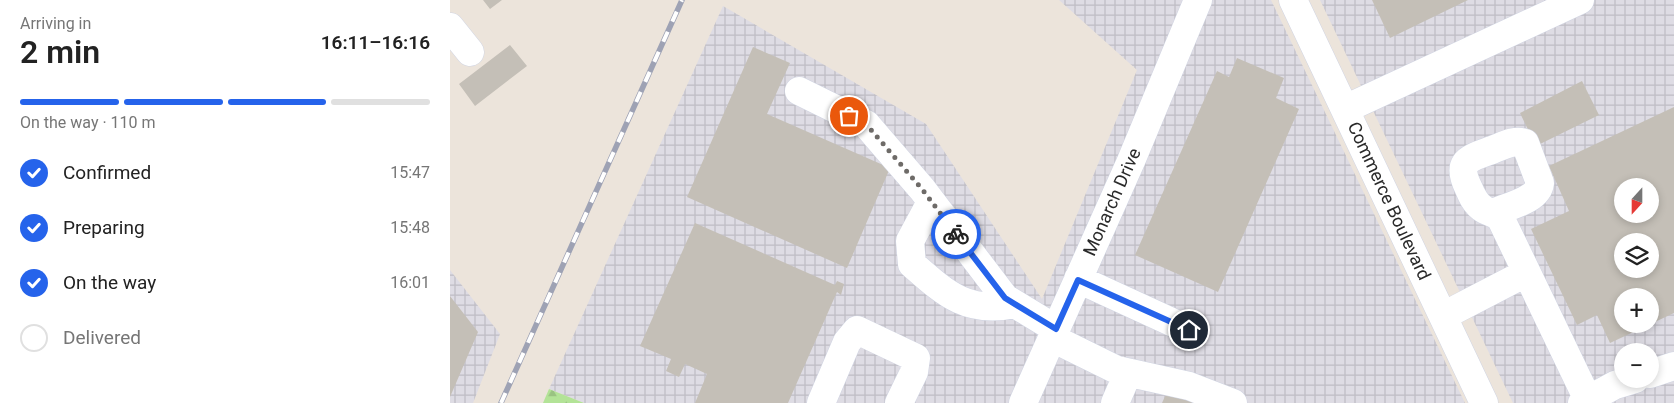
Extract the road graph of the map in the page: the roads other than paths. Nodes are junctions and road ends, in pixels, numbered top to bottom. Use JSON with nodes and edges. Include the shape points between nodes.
{"nodes":[{"id":1,"x":1198,"y":0,"type":"edge"},
{"id":2,"x":1293,"y":0,"type":"edge"},
{"id":3,"x":1580,"y":0,"type":"edge"},
{"id":4,"x":450,"y":27,"type":"edge"},
{"id":5,"x":470,"y":52,"type":"dead end"},
{"id":6,"x":799,"y":91,"type":"dead end"},
{"id":7,"x":1345,"y":109,"type":"junction"},
{"id":8,"x":932,"y":202,"type":"junction"},
{"id":9,"x":1494,"y":212,"type":"dead end"},
{"id":10,"x":1526,"y":273,"type":"junction"},
{"id":11,"x":1078,"y":280,"type":"junction"},
{"id":12,"x":1015,"y":304,"type":"junction"},
{"id":13,"x":1443,"y":316,"type":"junction"},
{"id":14,"x":1189,"y":330,"type":"dead end"},
{"id":15,"x":1054,"y":333,"type":"junction"},
{"id":16,"x":1674,"y":366,"type":"edge"},
{"id":17,"x":1659,"y":371,"type":"edge"},
{"id":18,"x":1128,"y":373,"type":"junction"},
{"id":19,"x":1614,"y":386,"type":"edge"},
{"id":20,"x":1585,"y":401,"type":"edge"},
{"id":21,"x":821,"y":403,"type":"edge"},
{"id":22,"x":899,"y":403,"type":"edge"},
{"id":23,"x":1022,"y":403,"type":"edge"},
{"id":24,"x":1115,"y":403,"type":"edge"},
{"id":25,"x":1234,"y":403,"type":"edge"},
{"id":26,"x":1484,"y":403,"type":"edge"}],
"edges":[{"from":1,"to":11,"type":"street","name":"Monarch Drive"},
{"from":2,"to":7,"type":"street","name":"Commerce Boulevard"},
{"from":3,"to":7,"type":"street"},
{"from":4,"to":5,"type":"street"},
{"from":6,"to":8,"type":"street","via":[[866,124]]},
{"from":7,"to":13,"type":"street","name":"Commerce Boulevard"},
{"from":8,"to":12,"type":"street","via":[[1005,298]]},
{"from":8,"to":12,"type":"street","via":[[910,241],[912,264],[947,295],[980,306],[997,308]]},
{"from":9,"to":10,"type":"street","via":[[1501,219]]},
{"from":10,"to":13,"type":"street"},
{"from":10,"to":20,"type":"street"},
{"from":11,"to":14,"type":"street"},
{"from":11,"to":15,"type":"street","name":"Monarch Drive"},
{"from":12,"to":15,"type":"street"},
{"from":13,"to":26,"type":"street","name":"Commerce Boulevard"},
{"from":15,"to":18,"type":"street","via":[[1116,370]]},
{"from":15,"to":23,"type":"street","name":"Monarch Drive"},
{"from":16,"to":17,"type":"street"},
{"from":18,"to":24,"type":"street"},
{"from":18,"to":25,"type":"street","via":[[1189,386]]},
{"from":19,"to":20,"type":"street"},
{"from":21,"to":22,"type":"street","via":[[847,342],[857,330],[916,358],[914,372]]}]}
